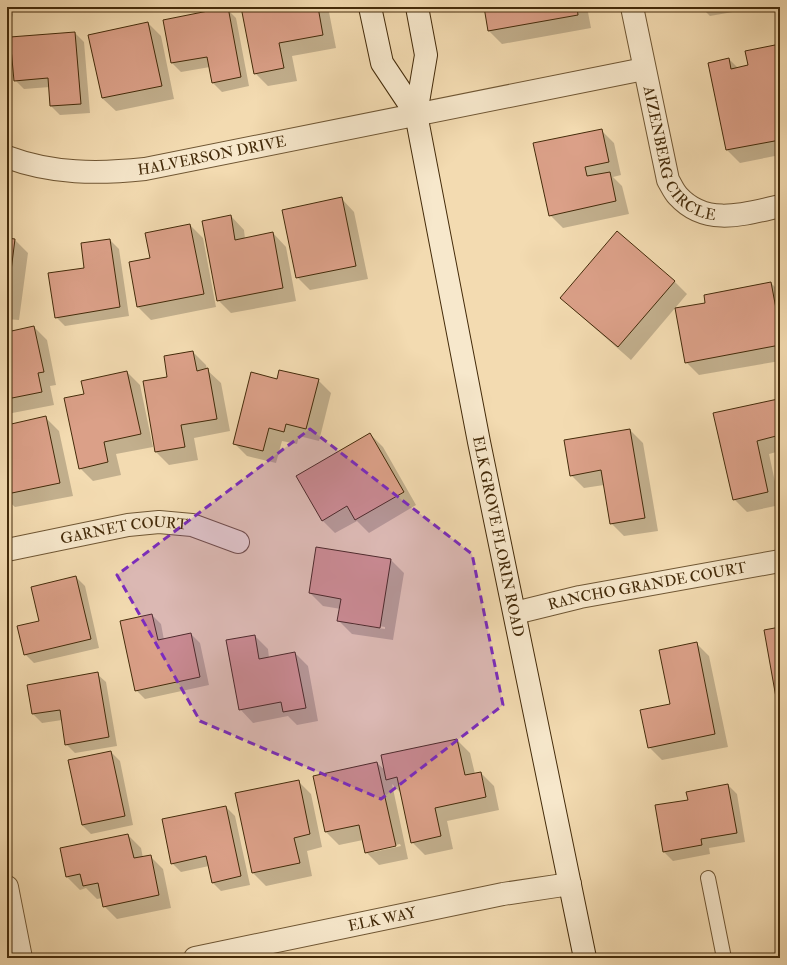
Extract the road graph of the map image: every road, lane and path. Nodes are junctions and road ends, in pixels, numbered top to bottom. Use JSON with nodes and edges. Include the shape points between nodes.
{"nodes":[{"id":1,"x":370,"y":7,"type":"edge"},
{"id":2,"x":417,"y":7,"type":"edge"},
{"id":3,"x":632,"y":7,"type":"edge"},
{"id":4,"x":644,"y":69,"type":"junction"},
{"id":5,"x":416,"y":114,"type":"junction"},
{"id":6,"x":7,"y":158,"type":"edge"},
{"id":7,"x":780,"y":206,"type":"edge"},
{"id":8,"x":238,"y":542,"type":"dead end"},
{"id":9,"x":7,"y":550,"type":"edge"},
{"id":10,"x":780,"y":561,"type":"edge"},
{"id":11,"x":514,"y":613,"type":"junction"},
{"id":12,"x":708,"y":878,"type":"dead end"},
{"id":13,"x":570,"y":884,"type":"junction"},
{"id":14,"x":7,"y":887,"type":"edge"},
{"id":15,"x":21,"y":958,"type":"edge"},
{"id":16,"x":195,"y":958,"type":"edge"},
{"id":17,"x":585,"y":958,"type":"edge"},
{"id":18,"x":724,"y":958,"type":"edge"}],
"edges":[{"from":1,"to":5,"type":"street","name":"ELK GROVE FLORIN ROAD","via":[[382,63]]},
{"from":2,"to":5,"type":"street","name":"ELK GROVE FLORIN ROAD","via":[[426,56]]},
{"from":3,"to":4,"type":"street","name":"AIZENBERG CIRCLE"},
{"from":4,"to":5,"type":"street","name":"AIZENBERG CIRCLE"},
{"from":4,"to":7,"type":"street","name":"AIZENBERG CIRCLE","via":[[668,180],[678,196],[704,214],[720,216],[736,216]]},
{"from":5,"to":6,"type":"street","name":"HALVERSON DRIVE","via":[[145,169],[87,172],[52,170]]},
{"from":5,"to":11,"type":"street","name":"ELK GROVE FLORIN ROAD"},
{"from":8,"to":9,"type":"street","name":"GARNET COURT","via":[[192,525],[159,522],[128,525]]},
{"from":10,"to":11,"type":"street","name":"RANCHO GRANDE COURT","via":[[580,597]]},
{"from":11,"to":13,"type":"street","name":"ELK GROVE FLORIN ROAD"},
{"from":12,"to":18,"type":"lane"},
{"from":13,"to":16,"type":"street","name":"ELK WAY","via":[[503,894]]},
{"from":13,"to":17,"type":"street","name":"ELK GROVE FLORIN ROAD"},
{"from":14,"to":15,"type":"street"}]}
